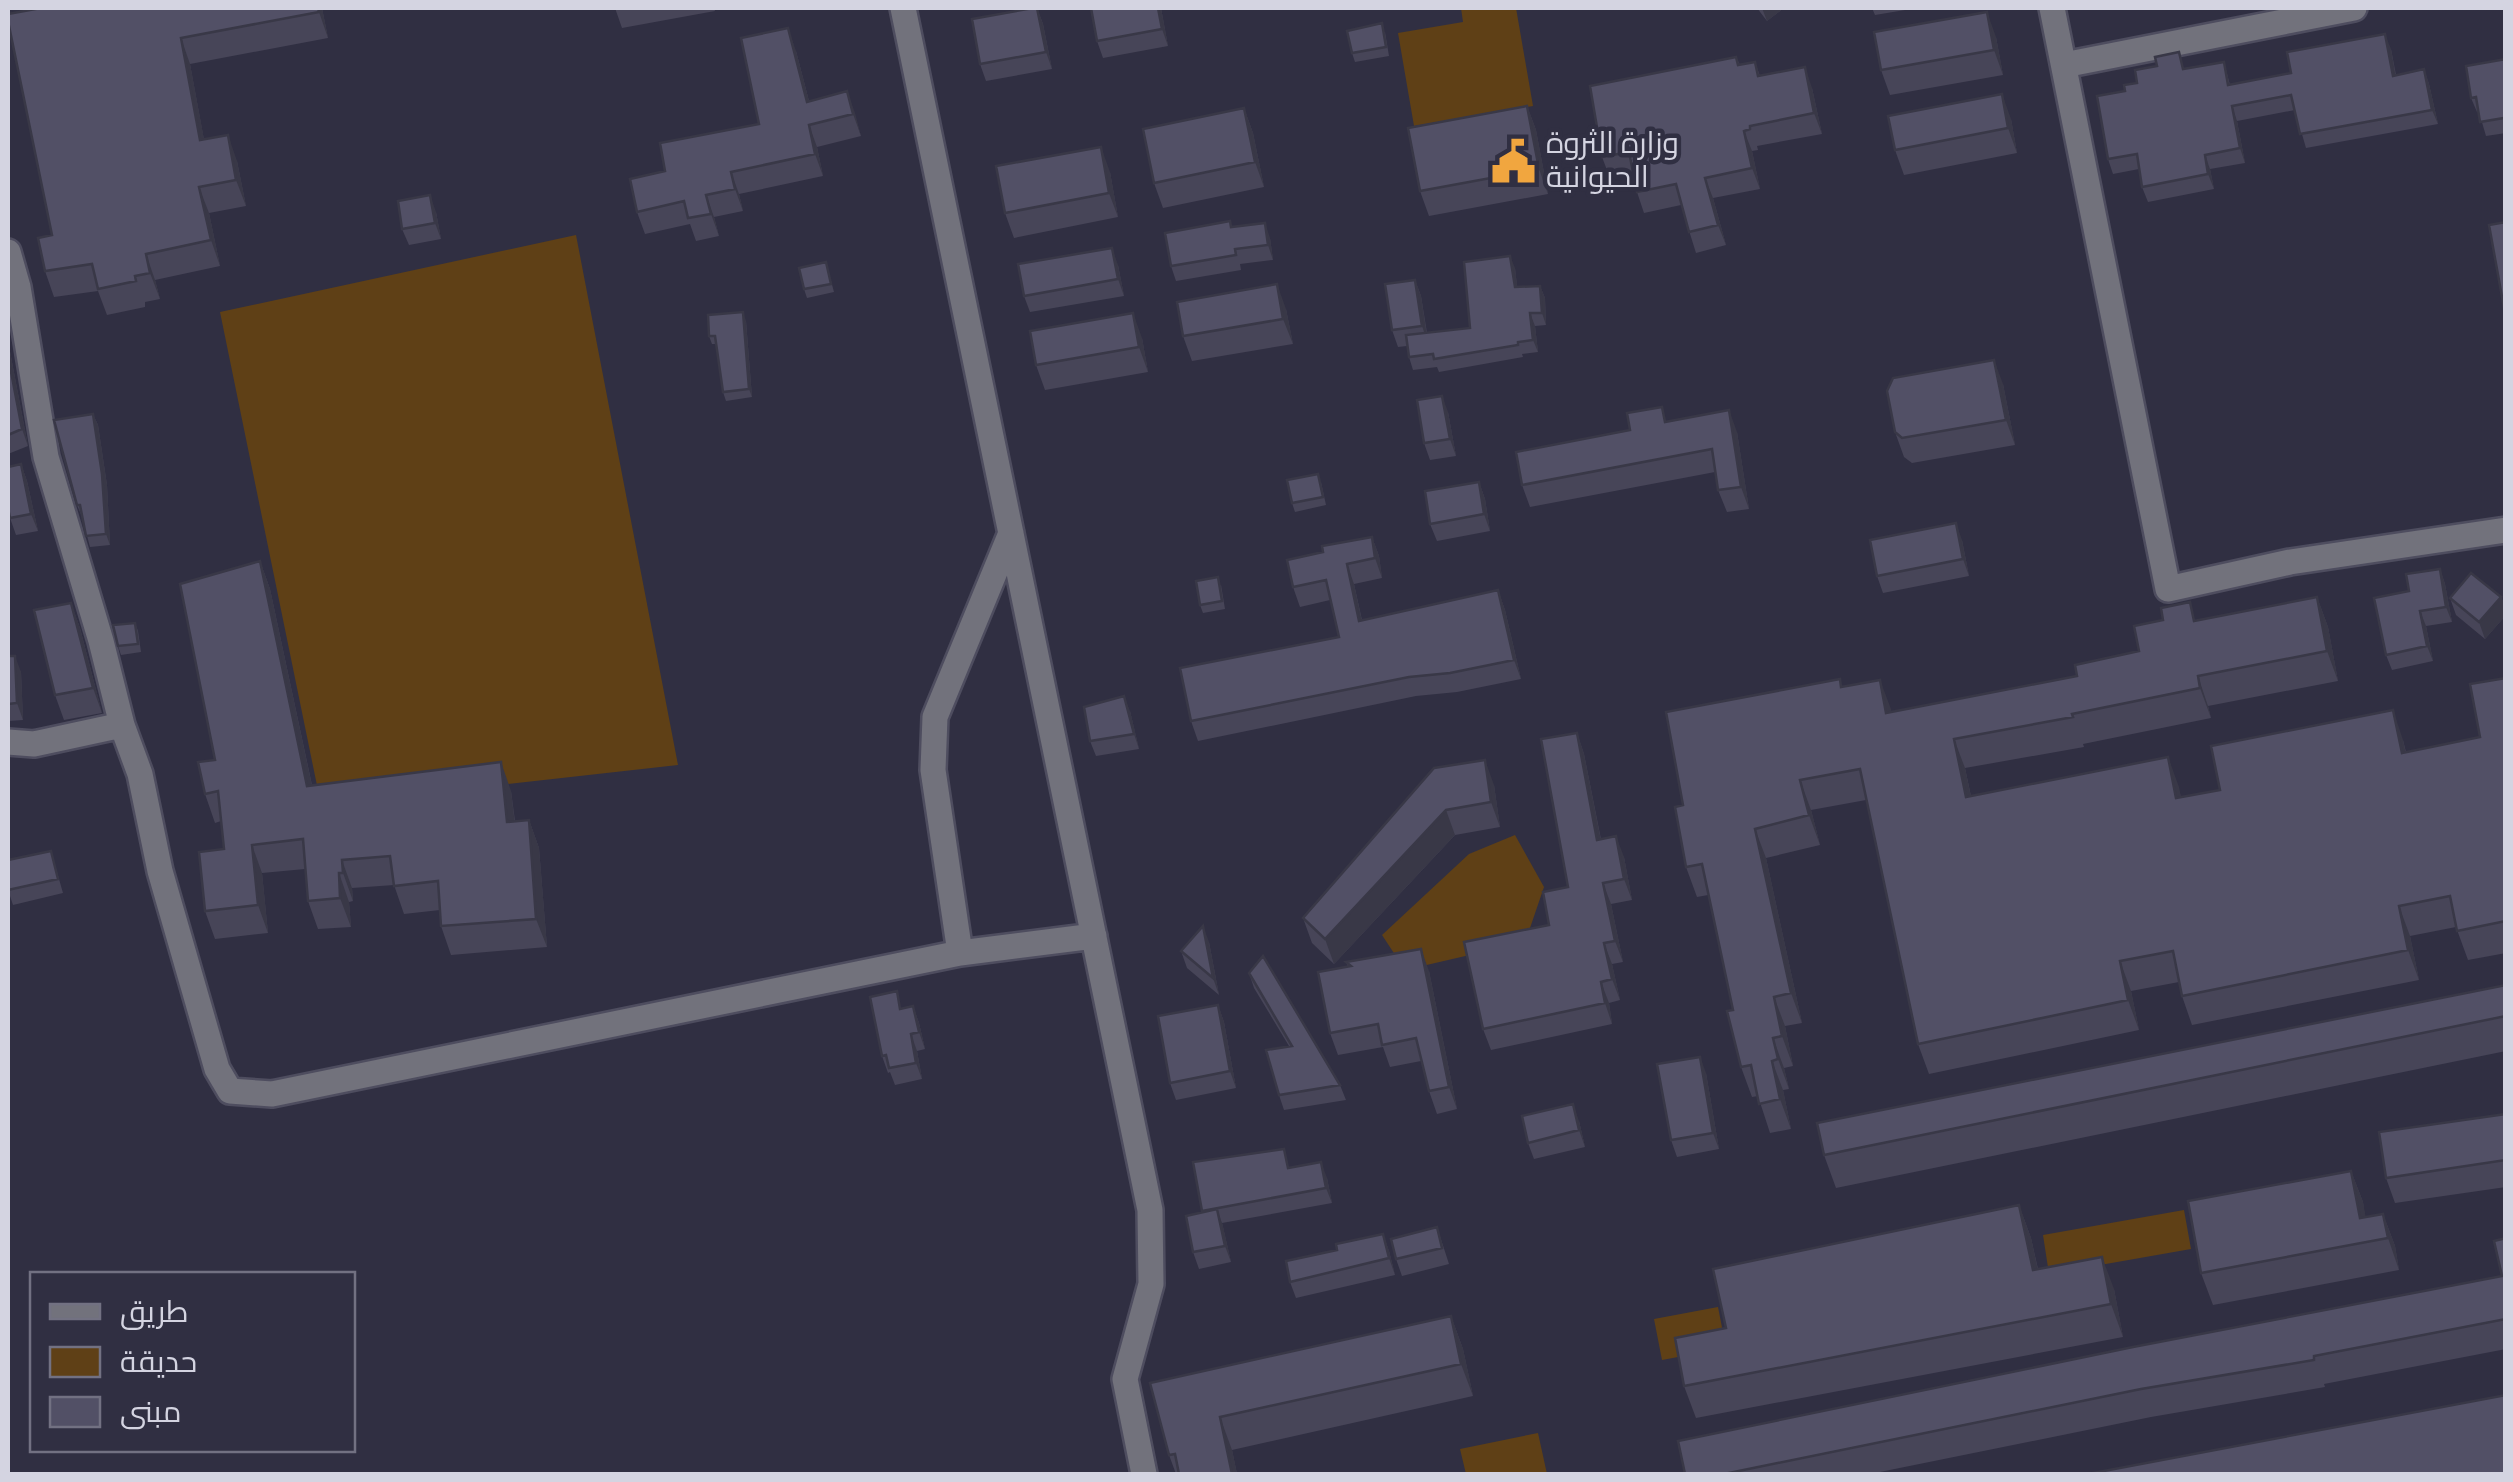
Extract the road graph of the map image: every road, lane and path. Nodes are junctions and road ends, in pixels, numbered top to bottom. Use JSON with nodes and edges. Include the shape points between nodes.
{"nodes":[{"id":1,"x":903,"y":8,"type":"edge"},
{"id":2,"x":2052,"y":8,"type":"edge"},
{"id":3,"x":2354,"y":8,"type":"edge"},
{"id":4,"x":2064,"y":65,"type":"junction"},
{"id":5,"x":8,"y":252,"type":"edge"},
{"id":6,"x":46,"y":457,"type":"junction"},
{"id":7,"x":20,"y":466,"type":"edge"},
{"id":8,"x":2506,"y":530,"type":"edge"},
{"id":9,"x":1011,"y":533,"type":"junction"},
{"id":10,"x":122,"y":725,"type":"junction"},
{"id":11,"x":8,"y":742,"type":"edge"},
{"id":12,"x":1094,"y":936,"type":"junction"},
{"id":13,"x":960,"y":952,"type":"junction"},
{"id":14,"x":1144,"y":1474,"type":"edge"}],
"edges":[{"from":1,"to":9,"type":"street"},
{"from":2,"to":4,"type":"street"},
{"from":3,"to":4,"type":"street"},
{"from":4,"to":8,"type":"street","via":[[2168,589],[2290,562]]},
{"from":5,"to":6,"type":"street"},
{"from":6,"to":7,"type":"street"},
{"from":6,"to":10,"type":"street"},
{"from":9,"to":12,"type":"street"},
{"from":9,"to":13,"type":"street","via":[[935,717],[932,770]]},
{"from":10,"to":11,"type":"street","via":[[34,744]]},
{"from":10,"to":13,"type":"street","via":[[217,1068],[230,1091],[272,1094]]},
{"from":12,"to":13,"type":"street"},
{"from":12,"to":14,"type":"street","via":[[1150,1210],[1151,1284],[1126,1379]]}]}
